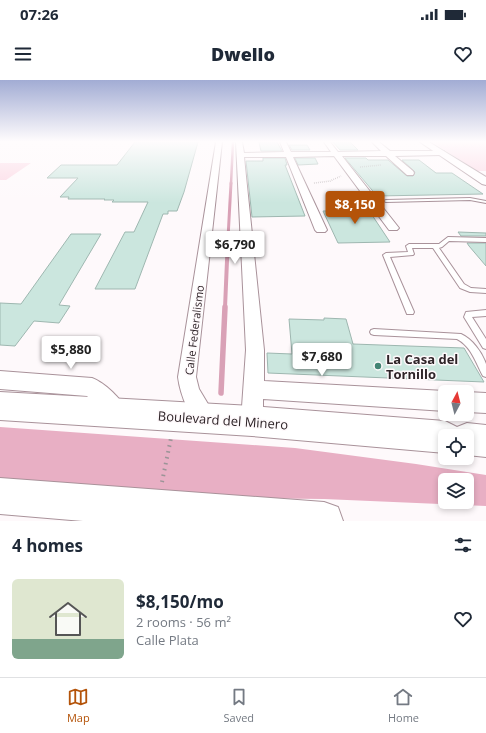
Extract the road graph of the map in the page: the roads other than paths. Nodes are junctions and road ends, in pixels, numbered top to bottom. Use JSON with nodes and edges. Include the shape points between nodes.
{"nodes":[{"id":1,"x":216,"y":163,"type":"edge"},
{"id":2,"x":240,"y":163,"type":"edge"},
{"id":3,"x":291,"y":163,"type":"edge"},
{"id":4,"x":343,"y":163,"type":"edge"},
{"id":5,"x":398,"y":163,"type":"edge"},
{"id":6,"x":456,"y":163,"type":"edge"},
{"id":7,"x":410,"y":172,"type":"dead end"},
{"id":8,"x":486,"y":182,"type":"edge"},
{"id":9,"x":386,"y":201,"type":"dead end"},
{"id":10,"x":486,"y":202,"type":"edge"},
{"id":11,"x":393,"y":228,"type":"dead end"},
{"id":12,"x":321,"y":230,"type":"dead end"},
{"id":13,"x":486,"y":240,"type":"edge"},
{"id":14,"x":435,"y":246,"type":"junction"},
{"id":15,"x":486,"y":291,"type":"edge"},
{"id":16,"x":410,"y":312,"type":"dead end"},
{"id":17,"x":486,"y":313,"type":"edge"},
{"id":18,"x":374,"y":332,"type":"dead end"},
{"id":19,"x":486,"y":346,"type":"edge"},
{"id":20,"x":486,"y":373,"type":"edge"},
{"id":21,"x":0,"y":380,"type":"edge"},
{"id":22,"x":254,"y":389,"type":"junction"},
{"id":23,"x":438,"y":401,"type":"edge"},
{"id":24,"x":474,"y":402,"type":"edge"},
{"id":25,"x":486,"y":403,"type":"edge"},
{"id":26,"x":0,"y":406,"type":"edge"},
{"id":27,"x":118,"y":413,"type":"junction"},
{"id":28,"x":206,"y":418,"type":"junction"},
{"id":29,"x":252,"y":422,"type":"junction"},
{"id":30,"x":438,"y":436,"type":"edge"},
{"id":31,"x":474,"y":440,"type":"edge"},
{"id":32,"x":486,"y":441,"type":"edge"},
{"id":33,"x":0,"y":496,"type":"edge"},
{"id":34,"x":324,"y":521,"type":"edge"}],
"edges":[{"from":1,"to":28,"type":"street","name":"Calle Federalismo","via":[[187,377],[190,392]]},
{"from":2,"to":22,"type":"street","via":[[255,350]]},
{"from":3,"to":12,"type":"street"},
{"from":4,"to":11,"type":"street"},
{"from":5,"to":7,"type":"street"},
{"from":6,"to":8,"type":"street"},
{"from":9,"to":10,"type":"lane","via":[[470,199]]},
{"from":13,"to":14,"type":"lane","via":[[448,239],[442,246]]},
{"from":14,"to":15,"type":"lane","via":[[462,286],[470,290]]},
{"from":14,"to":16,"type":"lane","via":[[409,246],[411,254],[386,255]]},
{"from":17,"to":19,"type":"lane","via":[[472,312],[468,317]]},
{"from":18,"to":20,"type":"lane","via":[[458,336],[468,341]]},
{"from":21,"to":27,"type":"street","via":[[92,387]]},
{"from":22,"to":23,"type":"street"},
{"from":22,"to":29,"type":"street"},
{"from":24,"to":25,"type":"street"},
{"from":26,"to":27,"type":"main road","name":"Boulevard del Minero"},
{"from":27,"to":28,"type":"main road","name":"Boulevard del Minero"},
{"from":28,"to":29,"type":"main road","name":"Boulevard del Minero"},
{"from":29,"to":30,"type":"main road","name":"Boulevard del Minero"},
{"from":31,"to":32,"type":"main road"},
{"from":33,"to":34,"type":"main road"}]}
